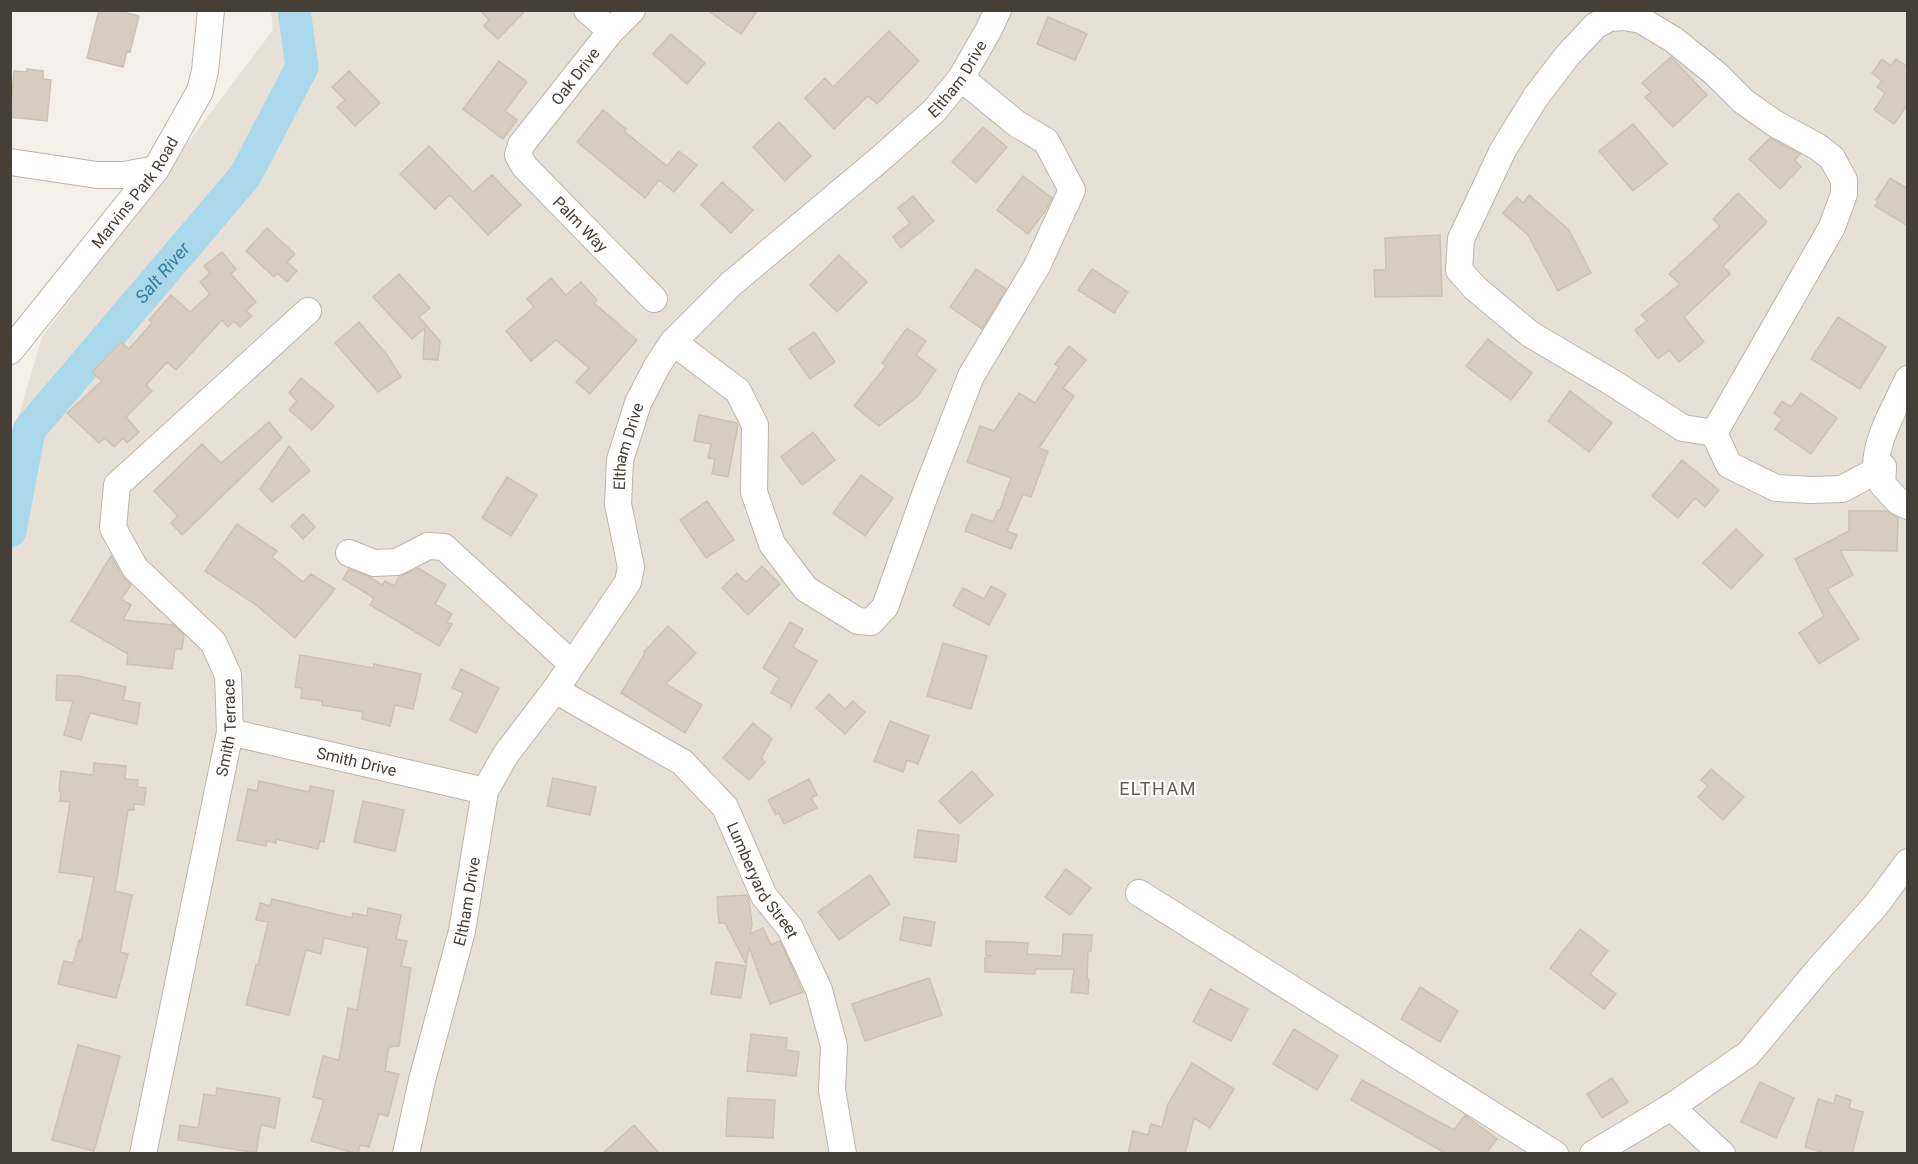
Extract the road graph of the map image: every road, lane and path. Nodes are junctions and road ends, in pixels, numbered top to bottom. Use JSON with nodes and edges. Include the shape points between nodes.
{"nodes":[{"id":1,"x":211,"y":10,"type":"edge"},
{"id":2,"x":587,"y":10,"type":"edge"},
{"id":3,"x":632,"y":10,"type":"edge"},
{"id":4,"x":998,"y":10,"type":"edge"},
{"id":5,"x":611,"y":31,"type":"junction"},
{"id":6,"x":960,"y":78,"type":"junction"},
{"id":7,"x":521,"y":145,"type":"joint"},
{"id":8,"x":10,"y":162,"type":"edge"},
{"id":9,"x":156,"y":169,"type":"junction"},
{"id":10,"x":654,"y":298,"type":"dead end"},
{"id":11,"x":308,"y":311,"type":"dead end"},
{"id":12,"x":673,"y":342,"type":"junction"},
{"id":13,"x":10,"y":351,"type":"edge"},
{"id":14,"x":1908,"y":379,"type":"edge"},
{"id":15,"x":1714,"y":433,"type":"junction"},
{"id":16,"x":1883,"y":467,"type":"junction"},
{"id":17,"x":1908,"y":506,"type":"edge"},
{"id":18,"x":349,"y":553,"type":"dead end"},
{"id":19,"x":572,"y":664,"type":"junction"},
{"id":20,"x":555,"y":690,"type":"junction"},
{"id":21,"x":230,"y":732,"type":"junction"},
{"id":22,"x":485,"y":791,"type":"junction"},
{"id":23,"x":1908,"y":862,"type":"edge"},
{"id":24,"x":1139,"y":893,"type":"dead end"},
{"id":25,"x":1671,"y":1107,"type":"junction"},
{"id":26,"x":143,"y":1154,"type":"edge"},
{"id":27,"x":406,"y":1154,"type":"edge"},
{"id":28,"x":843,"y":1154,"type":"edge"},
{"id":29,"x":1555,"y":1154,"type":"edge"},
{"id":30,"x":1593,"y":1154,"type":"edge"},
{"id":31,"x":1722,"y":1154,"type":"edge"}],
"edges":[{"from":1,"to":9,"type":"street","name":"Marvins Park Road","via":[[200,91]]},
{"from":2,"to":5,"type":"street"},
{"from":3,"to":5,"type":"street","name":"Oak Drive"},
{"from":4,"to":6,"type":"street","name":"Eltham Drive"},
{"from":5,"to":7,"type":"street","name":"Oak Drive"},
{"from":6,"to":12,"type":"street","name":"Eltham Drive","via":[[933,111],[731,284]]},
{"from":6,"to":12,"type":"street","via":[[1017,124],[1046,141],[1072,190],[1037,266],[971,376],[885,607],[872,622],[858,621],[806,589],[772,544],[754,492],[755,425],[738,391]]},
{"from":7,"to":10,"type":"street","name":"Palm Way","via":[[518,155],[525,167]]},
{"from":8,"to":9,"type":"street","via":[[97,175]]},
{"from":9,"to":13,"type":"street","name":"Marvins Park Road"},
{"from":11,"to":21,"type":"street","name":"Smith Terrace","via":[[117,485],[113,528],[135,568],[213,642],[228,675]]},
{"from":12,"to":19,"type":"street","name":"Eltham Drive","via":[[638,403],[620,460],[618,504],[631,567],[628,582]]},
{"from":14,"to":16,"type":"street","via":[[1880,442],[1876,465]]},
{"from":15,"to":15,"type":"street","via":[[1683,428],[1530,334],[1474,288],[1459,270],[1461,239],[1503,150],[1534,98],[1567,56],[1595,26],[1609,18],[1641,20],[1674,40],[1743,101],[1832,158],[1844,180],[1844,194],[1832,227]]},
{"from":15,"to":16,"type":"street","via":[[1729,465],[1776,488],[1842,489]]},
{"from":16,"to":17,"type":"street","via":[[1882,484]]},
{"from":18,"to":19,"type":"street","via":[[374,563],[397,562],[428,546],[444,547]]},
{"from":19,"to":20,"type":"street","name":"Eltham Drive"},
{"from":20,"to":22,"type":"street","name":"Eltham Drive","via":[[506,754]]},
{"from":20,"to":28,"type":"street","name":"Lumberyard Street","via":[[682,762],[724,807],[764,896],[790,928],[819,990],[834,1046],[832,1090]]},
{"from":21,"to":22,"type":"street","name":"Smith Drive"},
{"from":21,"to":26,"type":"street","name":"Smith Terrace"},
{"from":22,"to":27,"type":"street","name":"Eltham Drive","via":[[462,931]]},
{"from":23,"to":25,"type":"street","via":[[1748,1054]]},
{"from":24,"to":29,"type":"street"},
{"from":25,"to":30,"type":"street"},
{"from":25,"to":31,"type":"street"}]}
